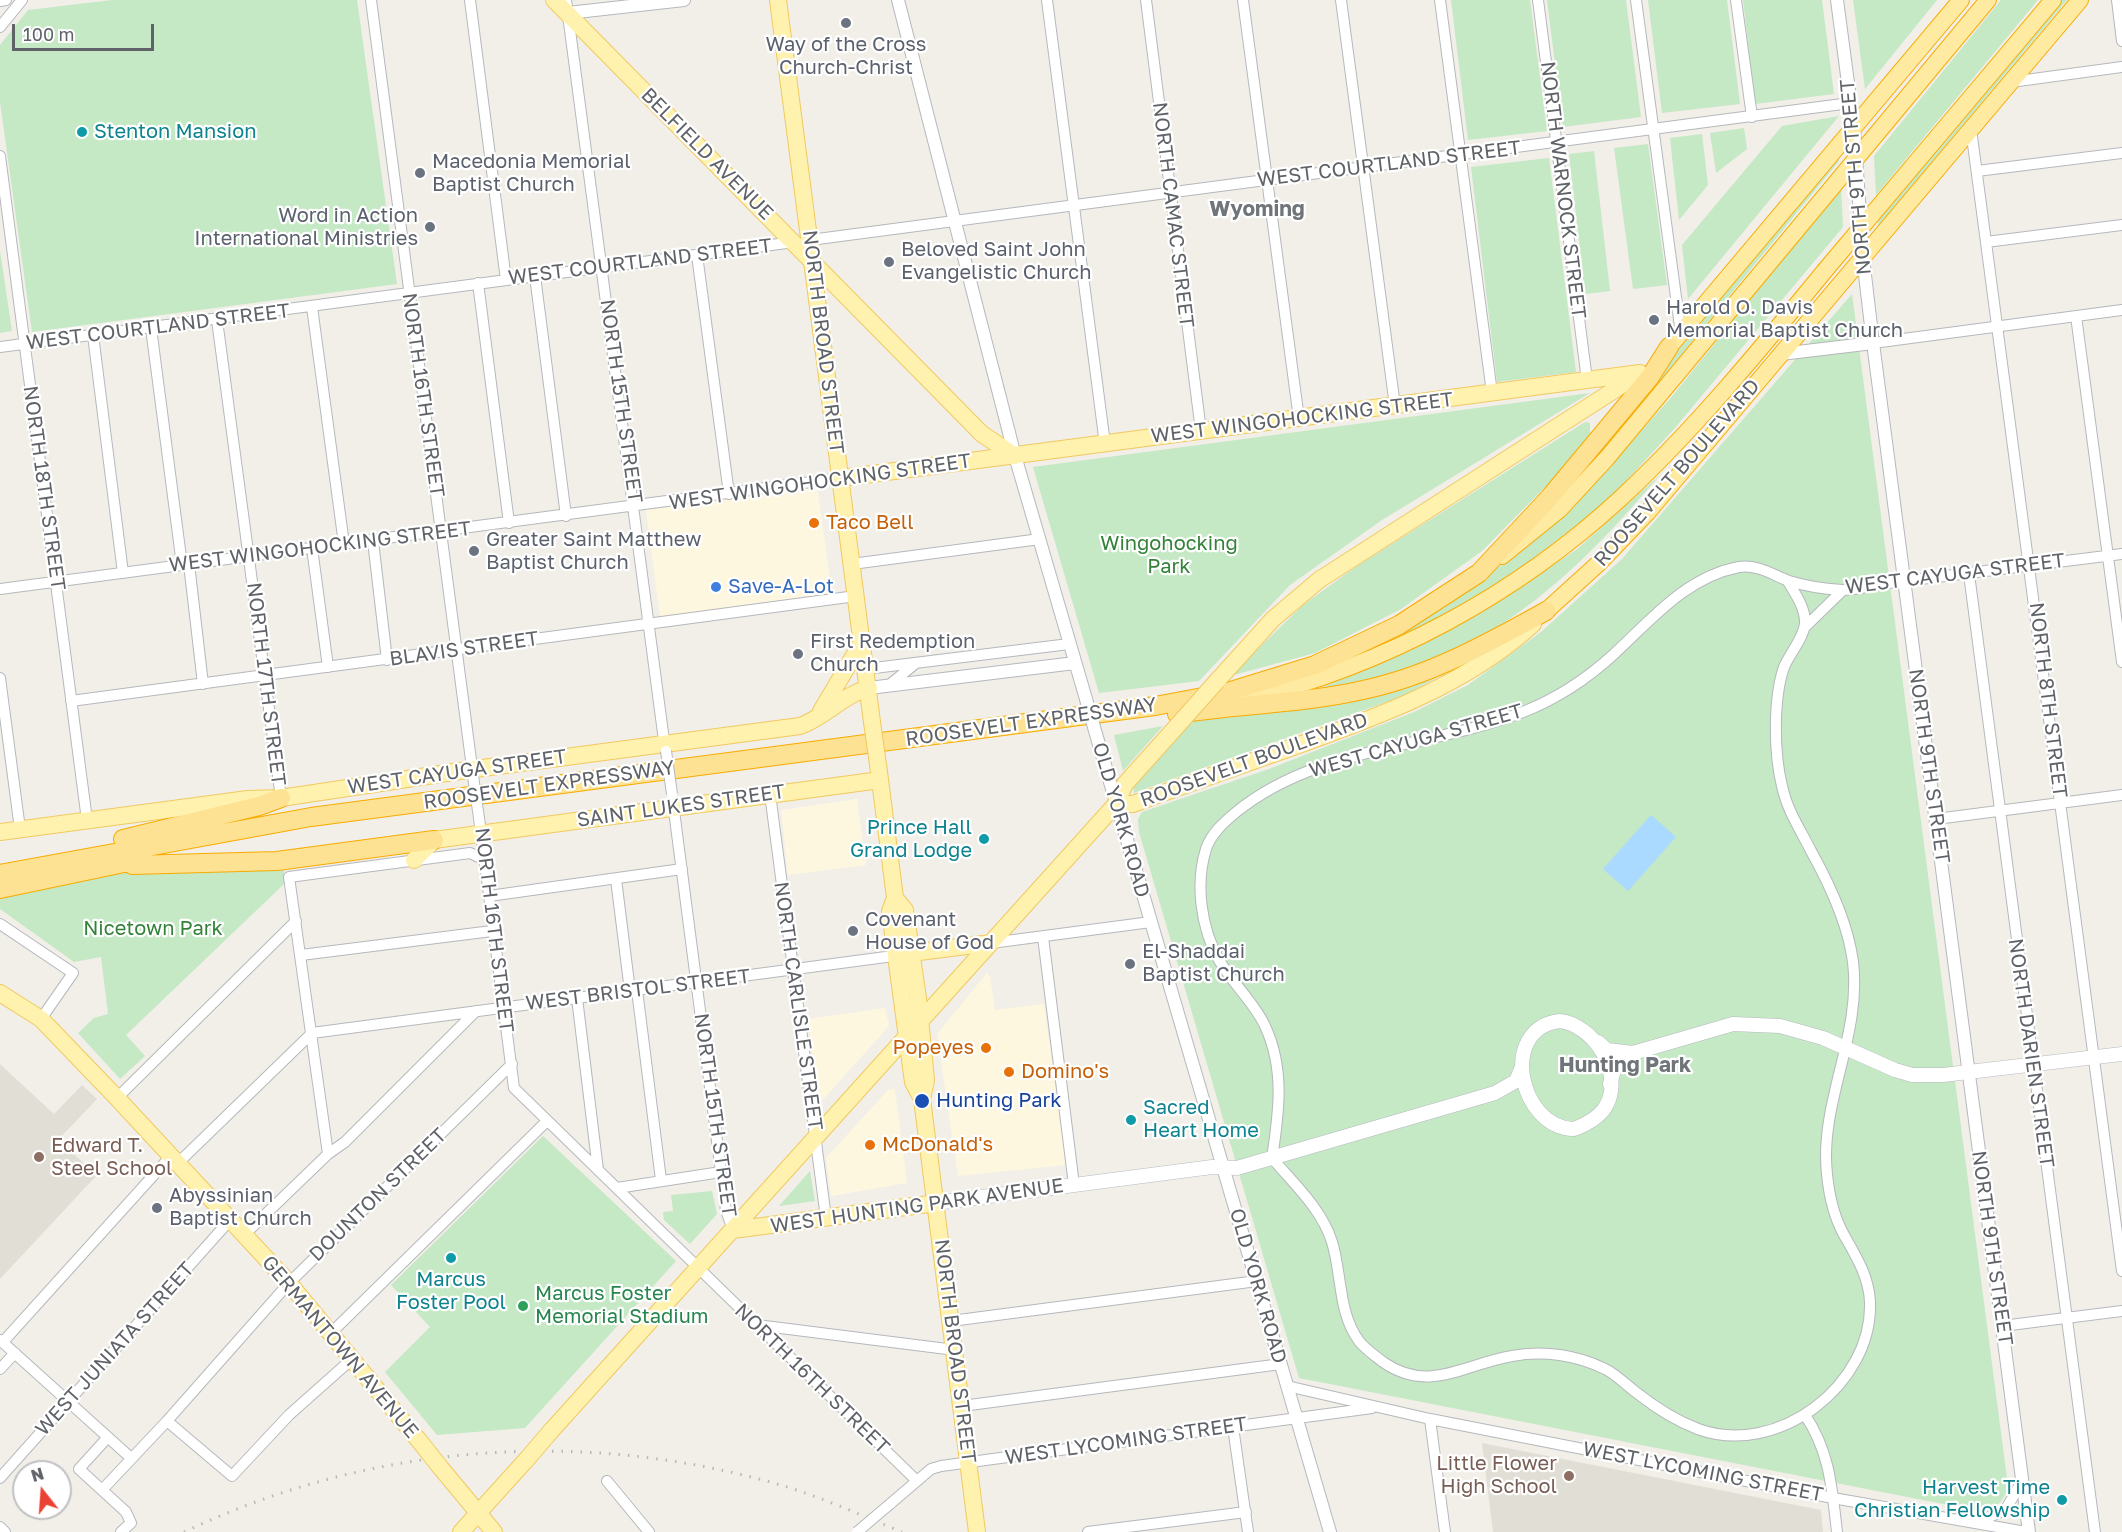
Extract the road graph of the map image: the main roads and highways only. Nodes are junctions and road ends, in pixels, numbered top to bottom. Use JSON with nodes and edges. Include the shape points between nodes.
{"nodes":[{"id":1,"x":554,"y":0,"type":"edge"},
{"id":2,"x":778,"y":0,"type":"edge"},
{"id":3,"x":1988,"y":0,"type":"edge"},
{"id":4,"x":2053,"y":0,"type":"edge"},
{"id":5,"x":2080,"y":0,"type":"edge"},
{"id":6,"x":1959,"y":1,"type":"edge"},
{"id":7,"x":567,"y":7,"type":"edge"},
{"id":8,"x":802,"y":241,"type":"junction"},
{"id":9,"x":813,"y":261,"type":"junction"},
{"id":10,"x":1675,"y":340,"type":"junction"},
{"id":11,"x":1744,"y":367,"type":"junction"},
{"id":12,"x":1640,"y":374,"type":"junction"},
{"id":13,"x":1015,"y":456,"type":"junction"},
{"id":14,"x":1690,"y":462,"type":"junction"},
{"id":15,"x":841,"y":478,"type":"junction"},
{"id":16,"x":1479,"y":573,"type":"junction"},
{"id":17,"x":1546,"y":612,"type":"junction"},
{"id":18,"x":862,"y":642,"type":"junction"},
{"id":19,"x":868,"y":688,"type":"junction"},
{"id":20,"x":1192,"y":712,"type":"junction"},
{"id":21,"x":809,"y":723,"type":"junction"},
{"id":22,"x":879,"y":776,"type":"junction"},
{"id":23,"x":281,"y":798,"type":"junction"},
{"id":24,"x":1116,"y":804,"type":"junction"},
{"id":25,"x":0,"y":832,"type":"edge"},
{"id":26,"x":434,"y":840,"type":"junction"},
{"id":27,"x":104,"y":855,"type":"junction"},
{"id":28,"x":414,"y":860,"type":"road end"},
{"id":29,"x":0,"y":874,"type":"edge"},
{"id":30,"x":0,"y":889,"type":"edge"},
{"id":31,"x":991,"y":943,"type":"junction"},
{"id":32,"x":904,"y":954,"type":"junction"},
{"id":33,"x":0,"y":994,"type":"edge"},
{"id":34,"x":921,"y":1022,"type":"junction"},
{"id":35,"x":906,"y":1038,"type":"junction"},
{"id":36,"x":1598,"y":1042,"type":"junction"},
{"id":37,"x":1633,"y":1053,"type":"junction"},
{"id":38,"x":2122,"y":1054,"type":"edge"},
{"id":39,"x":1522,"y":1067,"type":"junction"},
{"id":40,"x":1610,"y":1084,"type":"junction"},
{"id":41,"x":1495,"y":1093,"type":"junction"},
{"id":42,"x":922,"y":1099,"type":"junction"},
{"id":43,"x":1533,"y":1103,"type":"junction"},
{"id":44,"x":936,"y":1203,"type":"junction"},
{"id":45,"x":733,"y":1230,"type":"junction"},
{"id":46,"x":478,"y":1513,"type":"junction"},
{"id":47,"x":461,"y":1532,"type":"edge"},
{"id":48,"x":494,"y":1532,"type":"edge"},
{"id":49,"x":977,"y":1532,"type":"edge"}],
"edges":[{"from":1,"to":7,"type":"main road","name":"BELFIELD AVENUE"},
{"from":2,"to":8,"type":"main road","name":"NORTH BROAD STREET"},
{"from":3,"to":16,"type":"highway","name":"ROOSEVELT EXPRESSWAY","via":[[1599,467],[1560,509]]},
{"from":4,"to":11,"type":"highway","name":"ROOSEVELT EXPRESSWAY"},
{"from":5,"to":14,"type":"highway","name":"ROOSEVELT BOULEVARD"},
{"from":6,"to":10,"type":"highway","name":"ROOSEVELT BOULEVARD"},
{"from":7,"to":8,"type":"main road","name":"BELFIELD AVENUE"},
{"from":8,"to":9,"type":"main road","name":"BELFIELD AVENUE"},
{"from":9,"to":13,"type":"main road","name":"BELFIELD AVENUE","via":[[982,434]]},
{"from":9,"to":15,"type":"main road","name":"NORTH BROAD STREET"},
{"from":10,"to":12,"type":"main road","name":"ROOSEVELT BOULEVARD"},
{"from":10,"to":16,"type":"highway","via":[[1650,377],[1578,463]]},
{"from":11,"to":14,"type":"highway"},
{"from":11,"to":20,"type":"highway","name":"ROOSEVELT EXPRESSWAY","via":[[1621,498],[1541,564],[1482,603],[1422,636],[1358,664],[1293,687]]},
{"from":12,"to":13,"type":"main road","name":"WEST WINGOHOCKING STREET"},
{"from":12,"to":24,"type":"main road","name":"ROOSEVELT BOULEVARD","bridge":true,"via":[[1318,580],[1274,619],[1217,681],[1125,784]]},
{"from":13,"to":15,"type":"main road","name":"WEST WINGOHOCKING STREET"},
{"from":14,"to":17,"type":"highway","name":"ROOSEVELT BOULEVARD","via":[[1624,539]]},
{"from":15,"to":18,"type":"main road","name":"NORTH BROAD STREET"},
{"from":16,"to":27,"type":"highway","name":"ROOSEVELT EXPRESSWAY","via":[[1399,625],[1345,652],[1287,675],[1224,693],[1132,709],[311,817]]},
{"from":17,"to":20,"type":"highway","via":[[1455,660],[1384,685],[1306,701]]},
{"from":17,"to":24,"type":"main road","name":"ROOSEVELT BOULEVARD","via":[[1482,663],[1407,704],[1133,804]]},
{"from":18,"to":19,"type":"main road","name":"NORTH BROAD STREET"},
{"from":18,"to":21,"type":"main road","via":[[823,708]]},
{"from":19,"to":21,"type":"main road","name":"WEST CAYUGA STREET","via":[[850,694]]},
{"from":19,"to":22,"type":"main road","name":"NORTH BROAD STREET","bridge":true},
{"from":20,"to":27,"type":"highway","name":"ROOSEVELT EXPRESSWAY"},
{"from":21,"to":23,"type":"main road","name":"WEST CAYUGA STREET","via":[[665,748]]},
{"from":22,"to":26,"type":"main road","name":"SAINT LUKES STREET","via":[[770,794],[673,800],[480,826]]},
{"from":22,"to":32,"type":"main road","name":"NORTH BROAD STREET","via":[[895,898],[904,910]]},
{"from":23,"to":25,"type":"main road","name":"WEST CAYUGA STREET"},
{"from":23,"to":27,"type":"highway"},
{"from":24,"to":31,"type":"main road"},
{"from":26,"to":27,"type":"highway","via":[[277,861]]},
{"from":26,"to":28,"type":"main road"},
{"from":27,"to":29,"type":"highway"},
{"from":27,"to":30,"type":"highway","name":"ROOSEVELT EXPRESSWAY"},
{"from":31,"to":32,"type":"main road","name":"WEST BRISTOL STREET"},
{"from":31,"to":34,"type":"main road"},
{"from":32,"to":34,"type":"main road","name":"NORTH BROAD STREET"},
{"from":32,"to":35,"type":"main road","name":"NORTH BROAD STREET"},
{"from":33,"to":46,"type":"main road","name":"GERMANTOWN AVENUE","bridge":true,"via":[[41,1019],[289,1283]]},
{"from":34,"to":35,"type":"main road"},
{"from":34,"to":42,"type":"main road","name":"NORTH BROAD STREET","via":[[926,1080]]},
{"from":35,"to":42,"type":"main road","name":"NORTH BROAD STREET","via":[[913,1082]]},
{"from":35,"to":45,"type":"main road"},
{"from":36,"to":37,"type":"main road","name":"WEST HUNTING PARK AVENUE","via":[[1607,1050]]},
{"from":36,"to":39,"type":"main road","name":"WEST HUNTING PARK AVENUE","via":[[1581,1026],[1552,1022],[1527,1043]]},
{"from":36,"to":40,"type":"main road"},
{"from":37,"to":38,"type":"main road","name":"WEST HUNTING PARK AVENUE","via":[[1733,1024],[1803,1031],[1912,1075],[1968,1073]]},
{"from":37,"to":40,"type":"main road","name":"WEST HUNTING PARK AVENUE","via":[[1614,1070]]},
{"from":39,"to":41,"type":"main road","name":"WEST HUNTING PARK AVENUE","via":[[1516,1081]]},
{"from":39,"to":43,"type":"main road","name":"WEST HUNTING PARK AVENUE"},
{"from":40,"to":43,"type":"main road","name":"WEST HUNTING PARK AVENUE","via":[[1602,1111],[1574,1130],[1556,1125]]},
{"from":41,"to":43,"type":"main road","name":"WEST HUNTING PARK AVENUE","via":[[1520,1094]]},
{"from":41,"to":44,"type":"main road","name":"WEST HUNTING PARK AVENUE","via":[[1237,1168]]},
{"from":42,"to":44,"type":"main road","name":"NORTH BROAD STREET"},
{"from":44,"to":45,"type":"main road","name":"WEST HUNTING PARK AVENUE"},
{"from":44,"to":49,"type":"main road","name":"NORTH BROAD STREET"},
{"from":45,"to":46,"type":"main road","bridge":true},
{"from":46,"to":47,"type":"main road"},
{"from":46,"to":48,"type":"main road","name":"GERMANTOWN AVENUE"}]}
